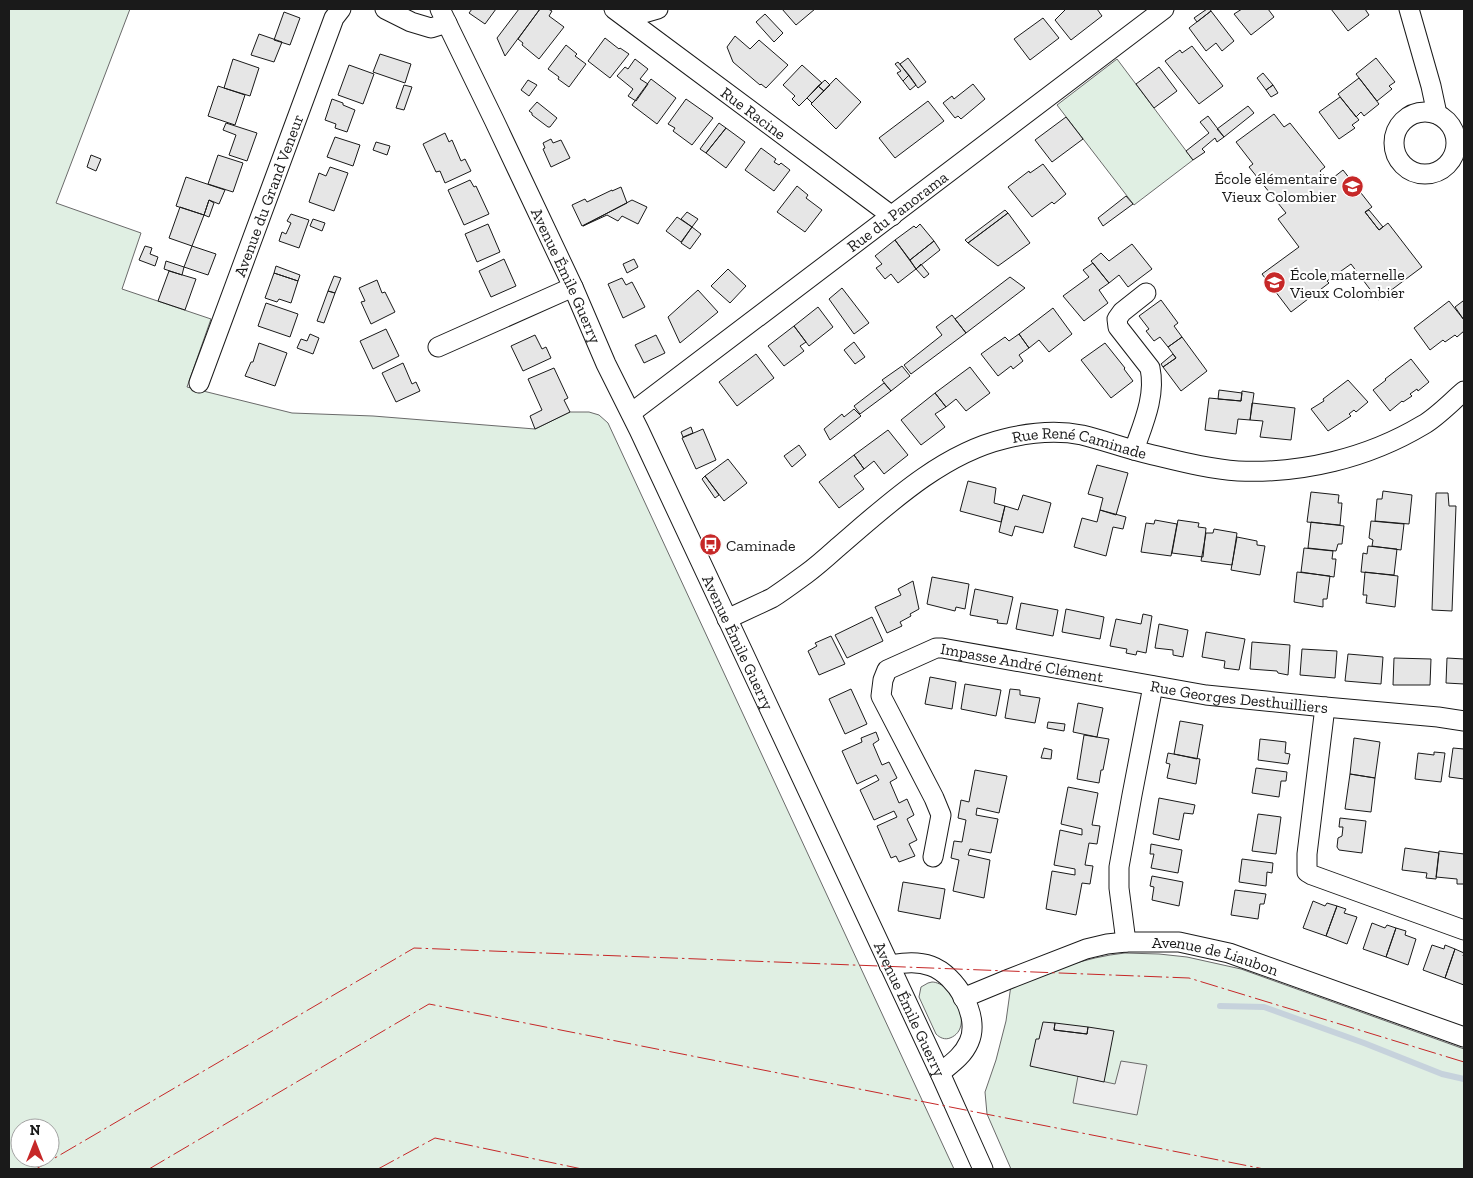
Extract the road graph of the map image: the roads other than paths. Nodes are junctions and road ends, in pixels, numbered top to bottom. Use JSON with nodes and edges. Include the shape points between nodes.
{"nodes":[{"id":1,"x":340,"y":9,"type":"edge"},
{"id":2,"x":385,"y":9,"type":"edge"},
{"id":3,"x":658,"y":9,"type":"edge"},
{"id":4,"x":1164,"y":9,"type":"edge"},
{"id":5,"x":1409,"y":9,"type":"edge"},
{"id":6,"x":621,"y":14,"type":"edge"},
{"id":7,"x":443,"y":16,"type":"edge"},
{"id":8,"x":1437,"y":114,"type":"dead end"},
{"id":9,"x":892,"y":216,"type":"junction"},
{"id":10,"x":573,"y":287,"type":"junction"},
{"id":11,"x":1146,"y":293,"type":"dead end"},
{"id":12,"x":438,"y":347,"type":"dead end"},
{"id":13,"x":199,"y":383,"type":"dead end"},
{"id":14,"x":1464,"y":391,"type":"edge"},
{"id":15,"x":631,"y":413,"type":"junction"},
{"id":16,"x":1134,"y":450,"type":"junction"},
{"id":17,"x":727,"y":619,"type":"junction"},
{"id":18,"x":1153,"y":686,"type":"junction"},
{"id":19,"x":1325,"y":708,"type":"junction"},
{"id":20,"x":1464,"y":721,"type":"edge"},
{"id":21,"x":933,"y":856,"type":"dead end"},
{"id":22,"x":1464,"y":930,"type":"edge"},
{"id":23,"x":1126,"y":942,"type":"junction"},
{"id":24,"x":889,"y":964,"type":"junction"},
{"id":25,"x":963,"y":998,"type":"junction"},
{"id":26,"x":1464,"y":1037,"type":"edge"},
{"id":27,"x":940,"y":1073,"type":"junction"},
{"id":28,"x":983,"y":1169,"type":"edge"}],
"edges":[{"from":1,"to":13,"type":"street","name":"Avenue du Grand Veneur"},
{"from":2,"to":7,"type":"street","via":[[431,28]]},
{"from":3,"to":6,"type":"street"},
{"from":4,"to":9,"type":"street","name":"Rue du Panorama"},
{"from":5,"to":8,"type":"street"},
{"from":6,"to":9,"type":"street","name":"Rue Racine"},
{"from":7,"to":10,"type":"street","name":"Avenue Émile Guerry"},
{"from":9,"to":15,"type":"street","name":"Rue du Panorama"},
{"from":10,"to":12,"type":"street"},
{"from":10,"to":15,"type":"street","name":"Avenue Émile Guerry"},
{"from":11,"to":16,"type":"street","via":[[1117,319],[1118,327],[1150,368],[1152,376],[1150,400]]},
{"from":14,"to":16,"type":"street","name":"Rue René Caminade","via":[[1425,424],[1390,443],[1326,463],[1271,472],[1236,471]]},
{"from":15,"to":17,"type":"street","name":"Avenue Émile Guerry"},
{"from":16,"to":17,"type":"street","name":"Rue René Caminade","via":[[1080,435],[1054,433],[1004,438],[961,454],[878,513],[807,574],[773,597]]},
{"from":17,"to":24,"type":"street","name":"Avenue Émile Guerry"},
{"from":18,"to":19,"type":"street","name":"Rue Georges Desthuilliers"},
{"from":18,"to":21,"type":"street","name":"Impasse André Clément","via":[[942,648],[887,670],[881,696],[934,798],[940,816]]},
{"from":18,"to":23,"type":"street","name":"Rue Georges Desthuilliers","via":[[1119,867]]},
{"from":19,"to":20,"type":"street","name":"Rue Georges Desthuilliers"},
{"from":19,"to":22,"type":"street","via":[[1307,854],[1308,872]]},
{"from":23,"to":25,"type":"street","name":"Avenue de Liaubon","via":[[1086,949]]},
{"from":23,"to":26,"type":"street","name":"Avenue de Liaubon","via":[[1179,942],[1229,953]]},
{"from":24,"to":25,"type":"street","via":[[915,962],[932,967],[947,975]]},
{"from":24,"to":27,"type":"street","name":"Avenue Émile Guerry"},
{"from":25,"to":27,"type":"street","via":[[969,1011],[972,1036],[960,1057]]},
{"from":27,"to":28,"type":"street","name":"Avenue Émile Guerry"}]}
